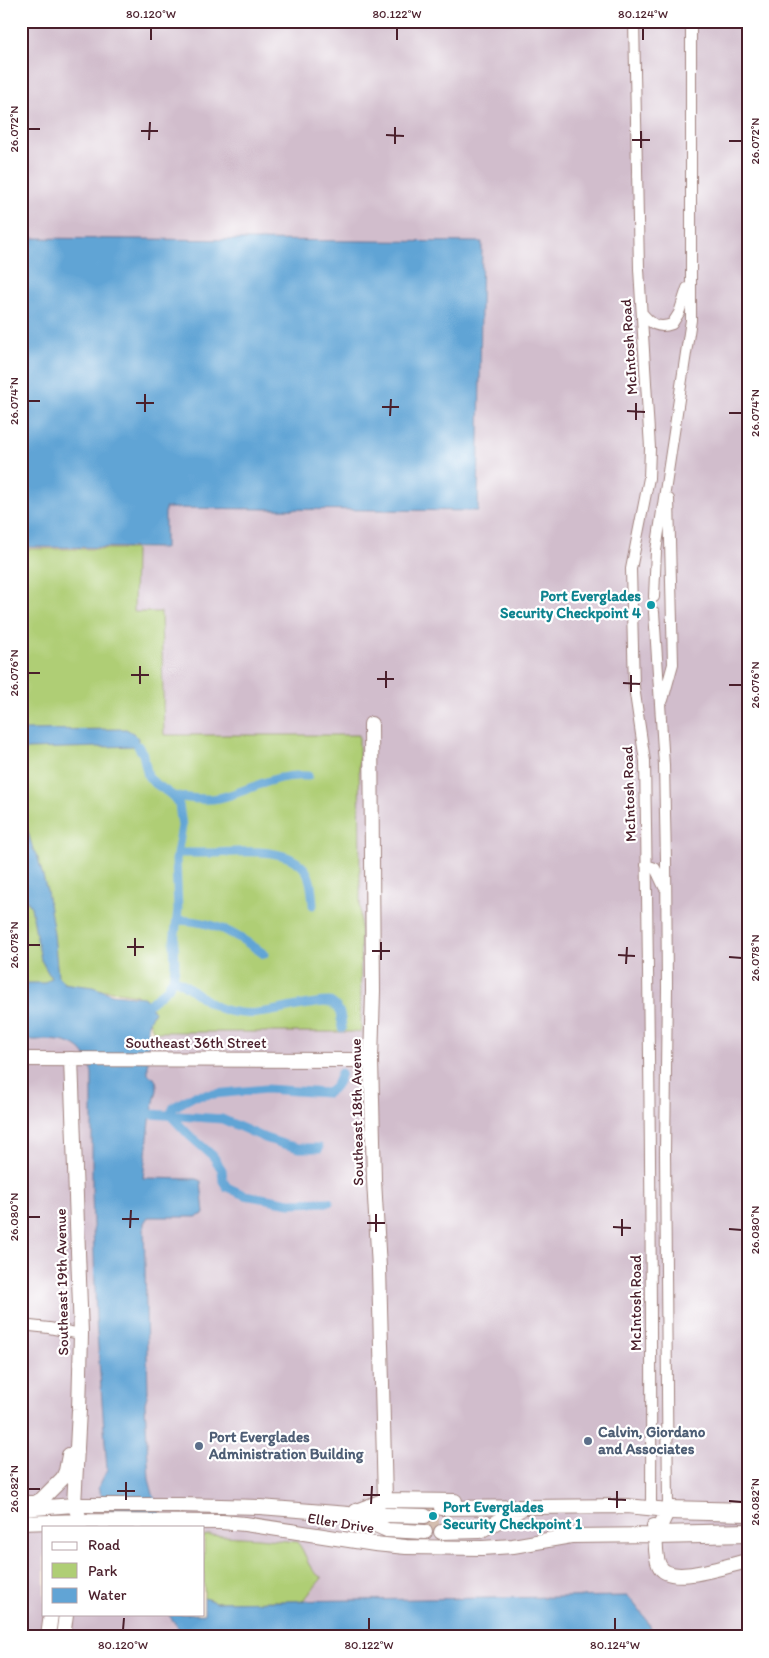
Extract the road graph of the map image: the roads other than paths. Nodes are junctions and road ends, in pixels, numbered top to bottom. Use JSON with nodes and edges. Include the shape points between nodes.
{"nodes":[{"id":1,"x":634,"y":21,"type":"edge"},
{"id":2,"x":691,"y":21,"type":"edge"},
{"id":3,"x":691,"y":276,"type":"junction"},
{"id":4,"x":642,"y":313,"type":"junction"},
{"id":5,"x":668,"y":475,"type":"junction"},
{"id":6,"x":654,"y":597,"type":"dead end"},
{"id":7,"x":654,"y":612,"type":"dead end"},
{"id":8,"x":660,"y":708,"type":"junction"},
{"id":9,"x":371,"y":724,"type":"dead end"},
{"id":10,"x":646,"y":865,"type":"junction"},
{"id":11,"x":666,"y":892,"type":"junction"},
{"id":12,"x":21,"y":1059,"type":"edge"},
{"id":13,"x":77,"y":1059,"type":"junction"},
{"id":14,"x":371,"y":1060,"type":"junction"},
{"id":15,"x":21,"y":1325,"type":"edge"},
{"id":16,"x":81,"y":1334,"type":"junction"},
{"id":17,"x":80,"y":1351,"type":"junction"},
{"id":18,"x":385,"y":1500,"type":"junction"},
{"id":19,"x":21,"y":1503,"type":"edge"},
{"id":20,"x":74,"y":1506,"type":"junction"},
{"id":21,"x":525,"y":1506,"type":"junction"},
{"id":22,"x":260,"y":1507,"type":"junction"},
{"id":23,"x":659,"y":1509,"type":"junction"},
{"id":24,"x":21,"y":1510,"type":"edge"},
{"id":25,"x":748,"y":1512,"type":"edge"},
{"id":26,"x":350,"y":1514,"type":"junction"},
{"id":27,"x":441,"y":1520,"type":"tunnel mouth"},
{"id":28,"x":21,"y":1523,"type":"edge"},
{"id":29,"x":62,"y":1524,"type":"edge"},
{"id":30,"x":81,"y":1524,"type":"edge"},
{"id":31,"x":245,"y":1524,"type":"junction"},
{"id":32,"x":205,"y":1530,"type":"edge"},
{"id":33,"x":387,"y":1530,"type":"junction"},
{"id":34,"x":748,"y":1533,"type":"edge"},
{"id":35,"x":656,"y":1535,"type":"junction"},
{"id":36,"x":387,"y":1546,"type":"junction"},
{"id":37,"x":748,"y":1561,"type":"edge"},
{"id":38,"x":51,"y":1616,"type":"edge"},
{"id":39,"x":66,"y":1616,"type":"edge"},
{"id":40,"x":69,"y":1616,"type":"edge"},
{"id":41,"x":63,"y":1634,"type":"edge"},
{"id":42,"x":48,"y":1637,"type":"edge"}],
"edges":[{"from":1,"to":4,"type":"street","name":"McIntosh Road","via":[[638,269]]},
{"from":2,"to":3,"type":"street","name":"McIntosh Road"},
{"from":3,"to":4,"type":"street","via":[[680,313],[672,324],[655,326]]},
{"from":3,"to":5,"type":"street","name":"McIntosh Road","via":[[691,320]]},
{"from":4,"to":10,"type":"street","name":"McIntosh Road","via":[[649,478],[631,569],[634,687],[645,761]]},
{"from":5,"to":6,"type":"street","name":"McIntosh Road","via":[[656,551]]},
{"from":5,"to":8,"type":"street","name":"McIntosh Road","via":[[673,664]]},
{"from":7,"to":8,"type":"street","name":"McIntosh Road"},
{"from":8,"to":11,"type":"street","name":"McIntosh Road"},
{"from":9,"to":14,"type":"street","name":"Southeast 18th Avenue","via":[[374,991]]},
{"from":10,"to":11,"type":"street","via":[[655,868]]},
{"from":10,"to":23,"type":"street","name":"McIntosh Road","via":[[650,1430]]},
{"from":11,"to":23,"type":"street","name":"McIntosh Road"},
{"from":12,"to":13,"type":"street","name":"Southeast 36th Street"},
{"from":13,"to":14,"type":"street","name":"Southeast 36th Street"},
{"from":13,"to":16,"type":"street","name":"Southeast 19th Avenue"},
{"from":14,"to":18,"type":"street","name":"Southeast 18th Avenue"},
{"from":15,"to":16,"type":"street"},
{"from":16,"to":17,"type":"street","name":"Southeast 19th Avenue"},
{"from":17,"to":19,"type":"street","via":[[73,1363],[66,1471],[42,1499],[35,1503]]},
{"from":17,"to":20,"type":"street","name":"Southeast 19th Avenue"},
{"from":18,"to":21,"type":"street","name":"Eller Drive"},
{"from":18,"to":26,"type":"street","name":"Eller Drive"},
{"from":20,"to":22,"type":"street","name":"Eller Drive"},
{"from":20,"to":24,"type":"street","name":"Eller Drive"},
{"from":20,"to":29,"type":"street"},
{"from":20,"to":30,"type":"street","name":"Southeast 19th Avenue"},
{"from":21,"to":23,"type":"street","name":"Eller Drive"},
{"from":21,"to":27,"type":"street","name":"Eller Drive"},
{"from":22,"to":26,"type":"street","name":"Eller Drive"},
{"from":22,"to":31,"type":"street"},
{"from":23,"to":25,"type":"highway"},
{"from":23,"to":35,"type":"street"},
{"from":26,"to":33,"type":"street","name":"Eller Drive"},
{"from":26,"to":33,"type":"street","name":"Eller Drive","via":[[425,1520]]},
{"from":28,"to":29,"type":"street","name":"Eller Drive"},
{"from":29,"to":30,"type":"street","name":"Eller Drive"},
{"from":30,"to":31,"type":"street","name":"Eller Drive","via":[[177,1521]]},
{"from":31,"to":32,"type":"street"},
{"from":31,"to":36,"type":"street","name":"Eller Drive"},
{"from":33,"to":36,"type":"street"},
{"from":34,"to":35,"type":"highway"},
{"from":35,"to":36,"type":"street","name":"Eller Drive","via":[[571,1536],[482,1548]]},
{"from":35,"to":37,"type":"street","via":[[659,1566],[671,1574],[699,1572]]},
{"from":38,"to":42,"type":"street"},
{"from":39,"to":41,"type":"street"},
{"from":40,"to":41,"type":"street"}]}
